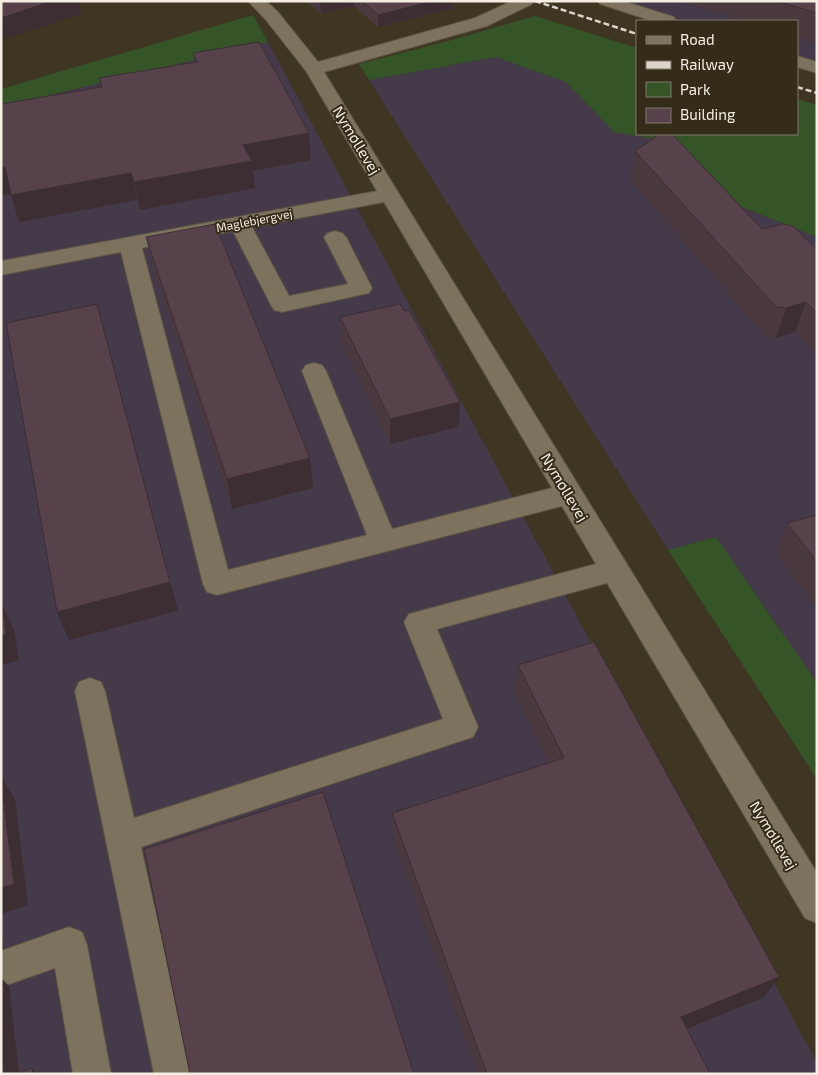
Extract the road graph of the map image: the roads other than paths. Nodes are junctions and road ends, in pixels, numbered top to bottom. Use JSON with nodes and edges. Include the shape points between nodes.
{"nodes":[{"id":1,"x":256,"y":1,"type":"edge"},
{"id":2,"x":526,"y":1,"type":"edge"},
{"id":3,"x":606,"y":1,"type":"edge"},
{"id":4,"x":665,"y":20,"type":"edge"},
{"id":5,"x":798,"y":61,"type":"edge"},
{"id":6,"x":817,"y":68,"type":"edge"},
{"id":7,"x":314,"y":69,"type":"junction"},
{"id":8,"x":390,"y":195,"type":"junction"},
{"id":9,"x":239,"y":223,"type":"junction"},
{"id":10,"x":335,"y":237,"type":"dead end"},
{"id":11,"x":130,"y":244,"type":"junction"},
{"id":12,"x":1,"y":268,"type":"edge"},
{"id":13,"x":314,"y":371,"type":"dead end"},
{"id":14,"x":569,"y":494,"type":"junction"},
{"id":15,"x":383,"y":541,"type":"junction"},
{"id":16,"x":615,"y":570,"type":"junction"},
{"id":17,"x":90,"y":691,"type":"dead end"},
{"id":18,"x":123,"y":837,"type":"junction"},
{"id":19,"x":817,"y":906,"type":"edge"},
{"id":20,"x":1,"y":969,"type":"edge"},
{"id":21,"x":92,"y":1074,"type":"edge"},
{"id":22,"x":172,"y":1074,"type":"edge"}],
"edges":[{"from":1,"to":7,"type":"street","name":"Nymøllevej"},
{"from":2,"to":7,"type":"street","via":[[481,22]]},
{"from":3,"to":4,"type":"street"},
{"from":5,"to":6,"type":"street"},
{"from":7,"to":8,"type":"street","name":"Nymøllevej"},
{"from":8,"to":9,"type":"street","name":"Maglebjergvej"},
{"from":8,"to":14,"type":"street","name":"Nymøllevej"},
{"from":9,"to":10,"type":"street","via":[[282,305],[361,288]]},
{"from":9,"to":11,"type":"street","name":"Maglebjergvej"},
{"from":11,"to":12,"type":"street","name":"Maglebjergvej"},
{"from":11,"to":15,"type":"street","via":[[217,584]]},
{"from":13,"to":15,"type":"street"},
{"from":14,"to":15,"type":"street"},
{"from":14,"to":16,"type":"street","name":"Nymøllevej"},
{"from":16,"to":18,"type":"street","via":[[419,622],[462,727]]},
{"from":16,"to":19,"type":"street","name":"Nymøllevej"},
{"from":17,"to":18,"type":"street"},
{"from":18,"to":22,"type":"street"},
{"from":20,"to":21,"type":"street","via":[[69,945]]}]}
